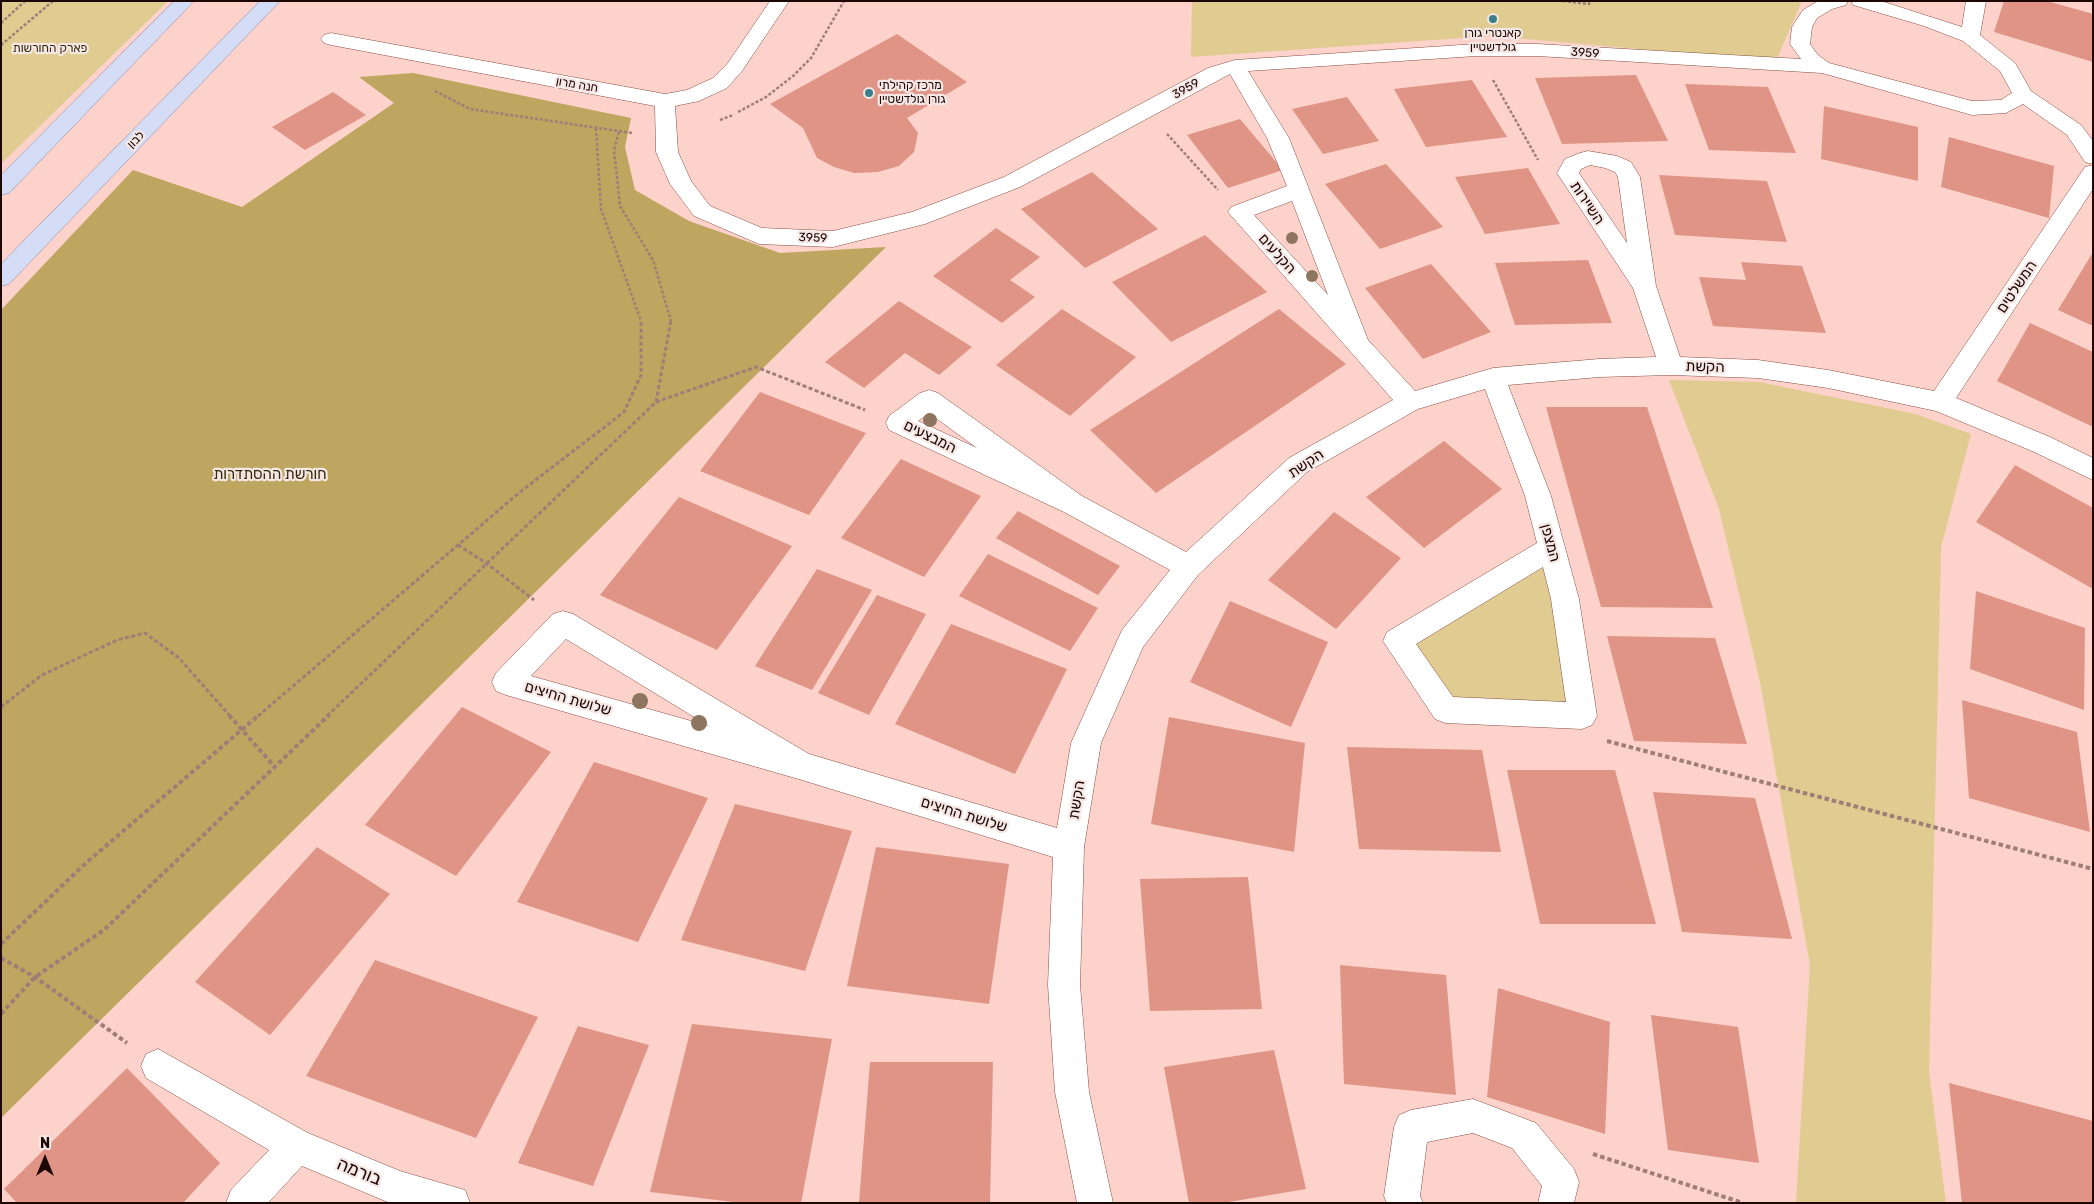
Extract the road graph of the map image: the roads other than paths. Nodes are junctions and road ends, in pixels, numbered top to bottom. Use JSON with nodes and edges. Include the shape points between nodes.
{"nodes":[{"id":1,"x":185,"y":1,"type":"edge"},
{"id":2,"x":271,"y":1,"type":"edge"},
{"id":3,"x":780,"y":1,"type":"edge"},
{"id":4,"x":1839,"y":1,"type":"edge"},
{"id":5,"x":1860,"y":1,"type":"edge"},
{"id":6,"x":1976,"y":1,"type":"edge"},
{"id":7,"x":1970,"y":37,"type":"junction"},
{"id":8,"x":331,"y":38,"type":"dead end"},
{"id":9,"x":1235,"y":66,"type":"junction"},
{"id":10,"x":1822,"y":67,"type":"junction"},
{"id":11,"x":2024,"y":95,"type":"junction"},
{"id":12,"x":666,"y":101,"type":"junction"},
{"id":13,"x":2093,"y":157,"type":"edge"},
{"id":14,"x":2093,"y":172,"type":"edge"},
{"id":15,"x":1,"y":188,"type":"edge"},
{"id":16,"x":1299,"y":190,"type":"junction"},
{"id":17,"x":1,"y":278,"type":"edge"},
{"id":18,"x":1644,"y":286,"type":"junction"},
{"id":19,"x":1358,"y":344,"type":"junction"},
{"id":20,"x":1672,"y":366,"type":"junction"},
{"id":21,"x":1493,"y":377,"type":"junction"},
{"id":22,"x":1410,"y":402,"type":"junction"},
{"id":23,"x":1940,"y":402,"type":"junction"},
{"id":24,"x":2093,"y":470,"type":"edge"},
{"id":25,"x":1073,"y":504,"type":"junction"},
{"id":26,"x":1552,"y":548,"type":"junction"},
{"id":27,"x":1188,"y":567,"type":"junction"},
{"id":28,"x":802,"y":766,"type":"junction"},
{"id":29,"x":1069,"y":848,"type":"junction"},
{"id":30,"x":158,"y":1066,"type":"road end"},
{"id":31,"x":296,"y":1146,"type":"junction"},
{"id":32,"x":1558,"y":1193,"type":"edge"},
{"id":33,"x":244,"y":1203,"type":"edge"},
{"id":34,"x":452,"y":1203,"type":"edge"},
{"id":35,"x":1095,"y":1203,"type":"edge"},
{"id":36,"x":1405,"y":1203,"type":"edge"}],
"edges":[{"from":1,"to":15,"type":"main road"},
{"from":2,"to":17,"type":"main road","name":"לבון"},
{"from":3,"to":12,"type":"street","name":"חנה מרון","via":[[720,84],[692,96]]},
{"from":4,"to":10,"type":"street","via":[[1810,14],[1802,27],[1800,44],[1810,59]]},
{"from":5,"to":7,"type":"street"},
{"from":6,"to":7,"type":"street"},
{"from":7,"to":11,"type":"street","via":[[2008,67]]},
{"from":8,"to":12,"type":"street","name":"חנה מרון"},
{"from":9,"to":10,"type":"street","name":"3959","via":[[1476,50],[1537,50]]},
{"from":9,"to":12,"type":"street","name":"3959","via":[[1215,72],[1012,182],[917,219],[833,239],[759,236],[702,212],[681,184],[666,152]]},
{"from":9,"to":16,"type":"street","name":"הקלעים","via":[[1278,138]]},
{"from":10,"to":11,"type":"street","name":"3959","via":[[1972,108],[2006,106]]},
{"from":11,"to":13,"type":"street","via":[[2074,130]]},
{"from":14,"to":23,"type":"street","name":"המשלטים"},
{"from":16,"to":19,"type":"street","name":"הקלעים"},
{"from":16,"to":19,"type":"street","name":"הקלעים","via":[[1239,212]]},
{"from":18,"to":18,"type":"street","name":"השיירות","via":[[1629,177],[1623,167],[1609,161],[1588,158],[1573,164],[1568,174]]},
{"from":18,"to":20,"type":"street","name":"השיירות"},
{"from":19,"to":22,"type":"street","name":"הקלעים"},
{"from":20,"to":21,"type":"street","name":"הקשת"},
{"from":20,"to":23,"type":"street","name":"הקשת","via":[[1758,369],[1828,379]]},
{"from":21,"to":22,"type":"street","name":"הקשת"},
{"from":21,"to":26,"type":"street","name":"המצפן","via":[[1538,496]]},
{"from":22,"to":27,"type":"street","name":"הקשת","via":[[1298,465]]},
{"from":23,"to":24,"type":"street","name":"הקשת","via":[[2041,444]]},
{"from":25,"to":25,"type":"street","name":"המבצעים","via":[[898,423],[929,400]]},
{"from":25,"to":27,"type":"street","name":"המבצעים"},
{"from":26,"to":26,"type":"street","name":"המצפן","via":[[1398,641],[1445,710],[1582,716],[1565,599]]},
{"from":27,"to":29,"type":"street","name":"הקשת","via":[[1132,639],[1086,744]]},
{"from":28,"to":28,"type":"street","name":"שלושת החיצים","via":[[506,682],[563,623]]},
{"from":28,"to":29,"type":"street","name":"שלושת החיצים"},
{"from":29,"to":35,"type":"street","name":"הקשת","via":[[1064,985],[1072,1092]]},
{"from":30,"to":31,"type":"street","name":"בורמה"},
{"from":31,"to":33,"type":"street"},
{"from":31,"to":34,"type":"street","name":"בורמה","via":[[400,1189]]},
{"from":32,"to":36,"type":"street","via":[[1524,1135],[1473,1116],[1411,1127],[1402,1196]]}]}
